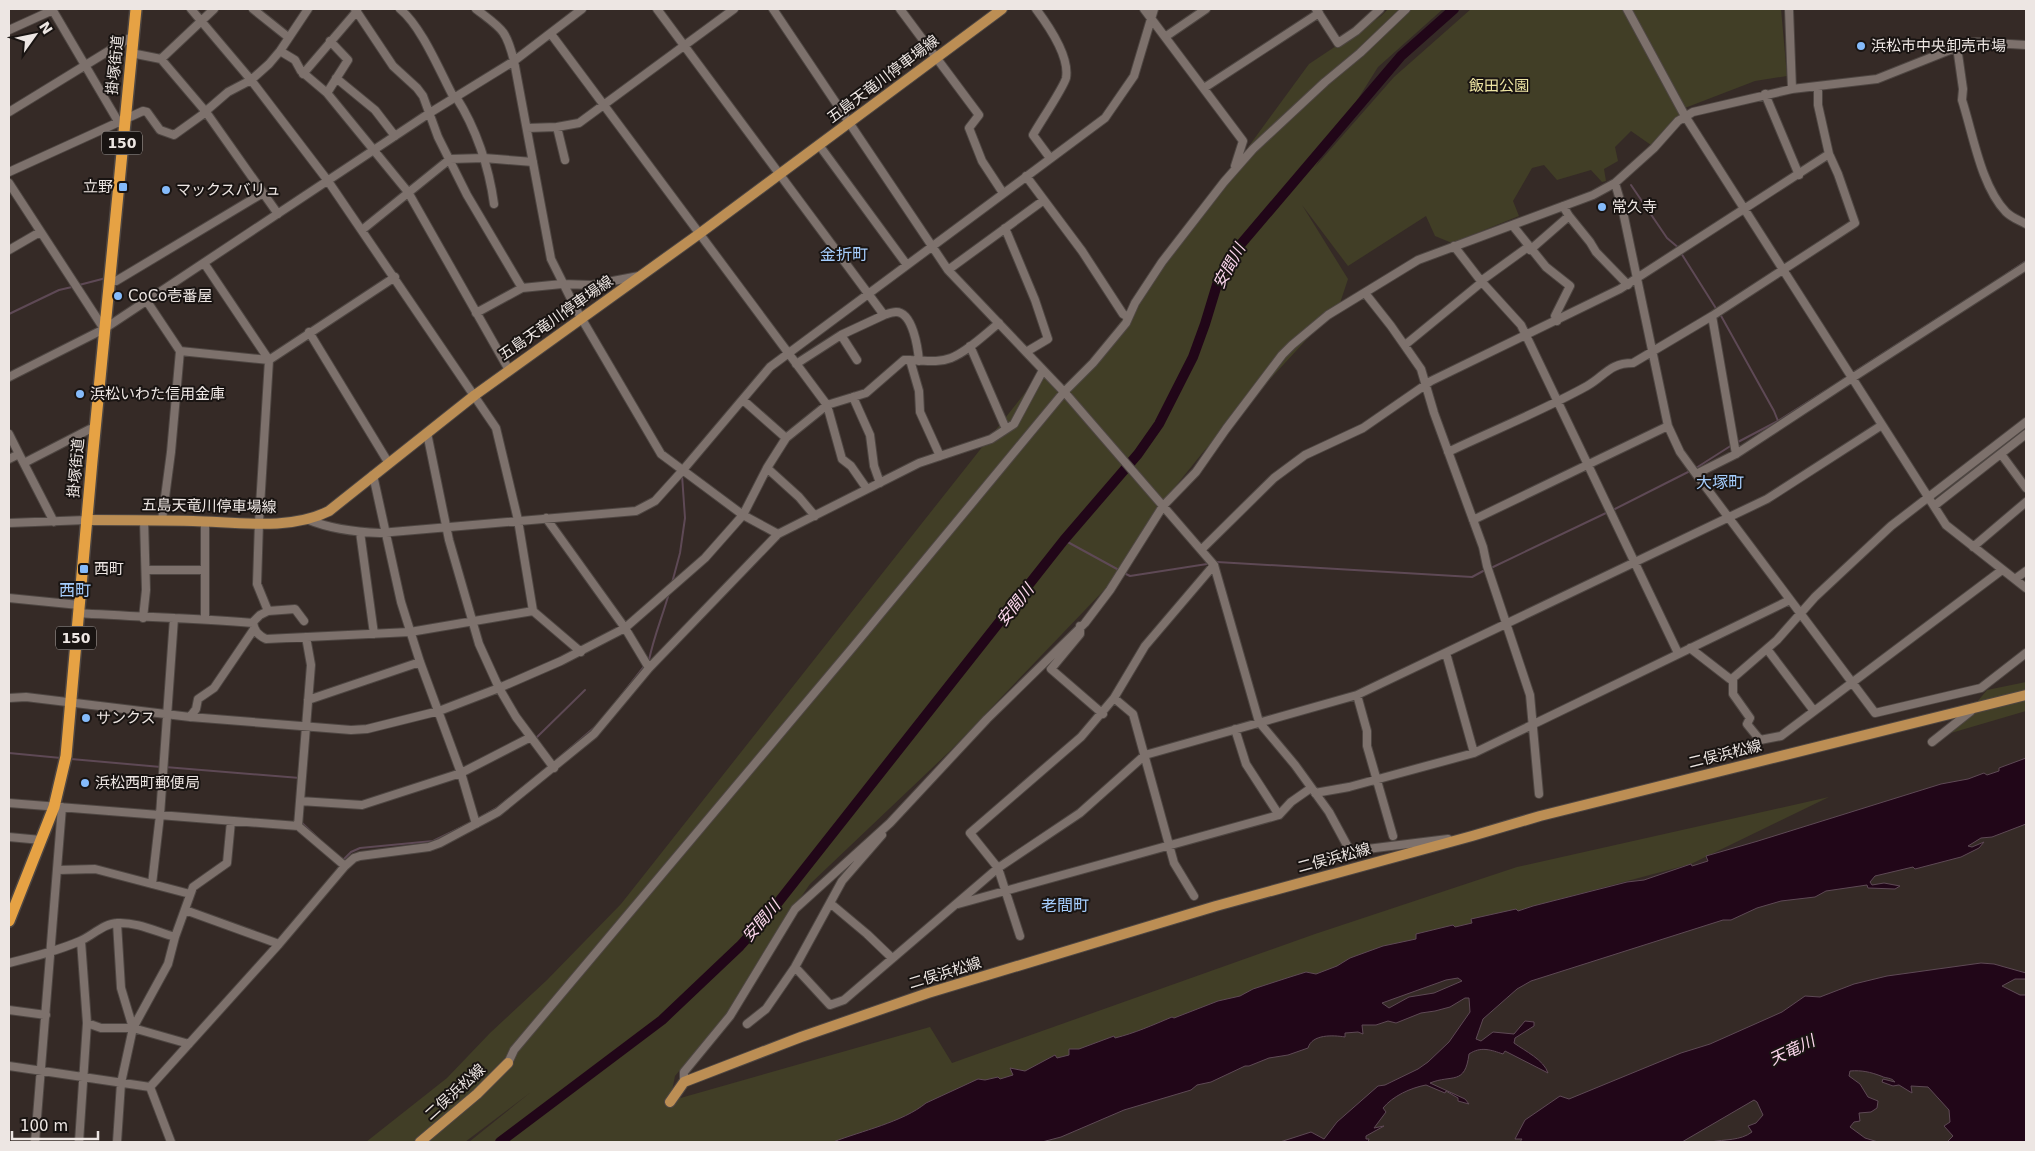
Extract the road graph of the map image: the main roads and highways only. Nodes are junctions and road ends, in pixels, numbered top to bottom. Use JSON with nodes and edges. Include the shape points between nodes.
{"nodes":[{"id":1,"x":136,"y":9,"type":"edge"},
{"id":2,"x":1002,"y":9,"type":"edge"},
{"id":3,"x":86,"y":520,"type":"junction"},
{"id":4,"x":2026,"y":695,"type":"edge"},
{"id":5,"x":9,"y":921,"type":"edge"},
{"id":6,"x":508,"y":1063,"type":"road end"},
{"id":7,"x":670,"y":1102,"type":"dead end"},
{"id":8,"x":420,"y":1142,"type":"edge"}],
"edges":[{"from":1,"to":3,"type":"highway","name":"掛塚街道","number":"150","via":[[122,121]]},
{"from":2,"to":3,"type":"main road","name":"五島天竜川停車場線","via":[[475,395],[329,511],[309,520],[281,523]]},
{"from":3,"to":5,"type":"highway","name":"掛塚街道","number":"150","via":[[66,759],[58,807],[41,840]]},
{"from":4,"to":7,"type":"main road","name":"二俣浜松線","via":[[1540,816],[1216,906],[928,993],[802,1037],[684,1082]]},
{"from":6,"to":8,"type":"main road","name":"二俣浜松線"}]}
